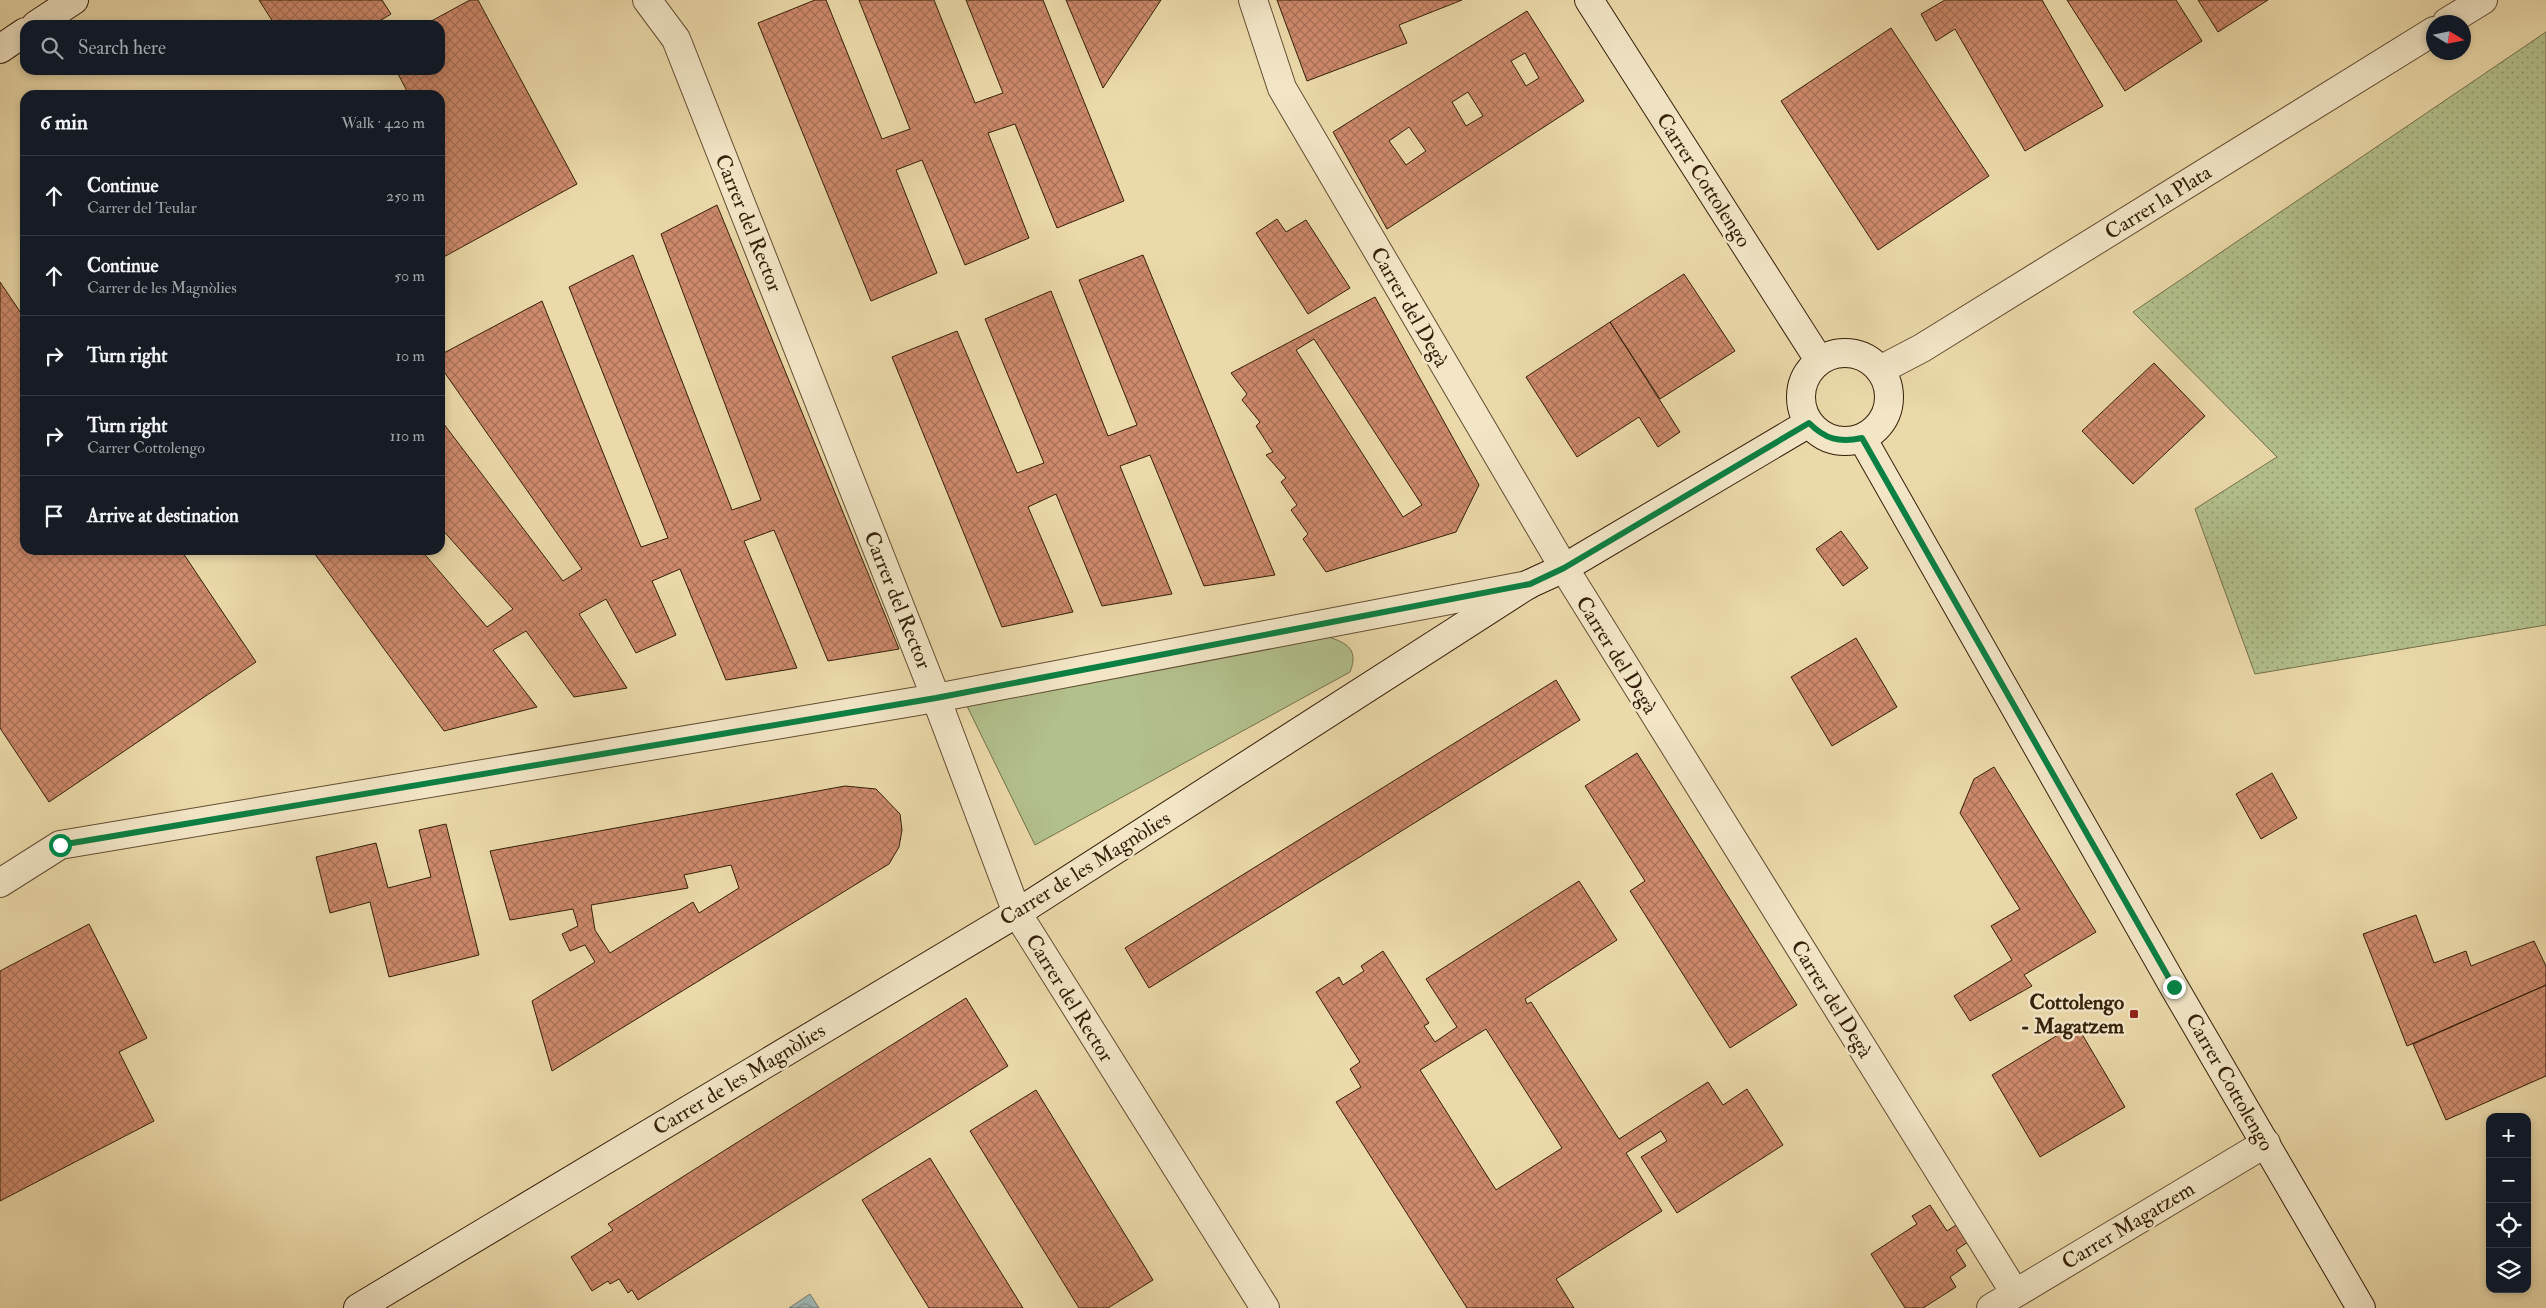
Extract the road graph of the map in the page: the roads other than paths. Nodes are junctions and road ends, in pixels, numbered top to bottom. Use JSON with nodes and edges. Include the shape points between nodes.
{"nodes":[{"id":1,"x":74,"y":0,"type":"edge"},
{"id":2,"x":647,"y":0,"type":"edge"},
{"id":3,"x":1253,"y":0,"type":"edge"},
{"id":4,"x":1589,"y":0,"type":"edge"},
{"id":5,"x":2483,"y":0,"type":"edge"},
{"id":6,"x":2451,"y":12,"type":"edge"},
{"id":7,"x":44,"y":20,"type":"edge"},
{"id":8,"x":20,"y":35,"type":"edge"},
{"id":9,"x":2426,"y":36,"type":"edge"},
{"id":10,"x":0,"y":49,"type":"edge"},
{"id":11,"x":1819,"y":360,"type":"junction"},
{"id":12,"x":1880,"y":370,"type":"junction"},
{"id":13,"x":1809,"y":423,"type":"junction"},
{"id":14,"x":1862,"y":438,"type":"junction"},
{"id":15,"x":1564,"y":568,"type":"junction"},
{"id":16,"x":1530,"y":584,"type":"junction"},
{"id":17,"x":936,"y":698,"type":"junction"},
{"id":18,"x":0,"y":883,"type":"edge"},
{"id":19,"x":1017,"y":913,"type":"junction"},
{"id":20,"x":2266,"y":1143,"type":"junction"},
{"id":21,"x":2015,"y":1293,"type":"junction"},
{"id":22,"x":358,"y":1308,"type":"edge"},
{"id":23,"x":1265,"y":1308,"type":"edge"},
{"id":24,"x":1990,"y":1308,"type":"edge"},
{"id":25,"x":2361,"y":1308,"type":"edge"}],
"edges":[{"from":1,"to":7,"type":"street"},
{"from":2,"to":17,"type":"street","name":"Carrer del Rector","via":[[676,39]]},
{"from":3,"to":15,"type":"street","name":"Carrer del Degà","via":[[1282,88]]},
{"from":4,"to":11,"type":"street","name":"Carrer Cottolengo"},
{"from":5,"to":6,"type":"street"},
{"from":8,"to":10,"type":"street"},
{"from":9,"to":12,"type":"street","name":"Carrer la Plata","via":[[1930,343]]},
{"from":11,"to":12,"type":"street","via":[[1831,354],[1858,354],[1871,360]]},
{"from":11,"to":13,"type":"street","via":[[1809,370],[1801,389],[1802,410]]},
{"from":12,"to":14,"type":"street","via":[[1887,382],[1888,408],[1874,431]]},
{"from":13,"to":14,"type":"street","via":[[1833,440]]},
{"from":13,"to":15,"type":"street","name":"Carrer de les Magnòlies"},
{"from":14,"to":20,"type":"street","name":"Carrer Cottolengo"},
{"from":15,"to":16,"type":"street","name":"Carrer de les Magnòlies"},
{"from":15,"to":21,"type":"street","name":"Carrer del Degà"},
{"from":16,"to":17,"type":"street"},
{"from":16,"to":19,"type":"street","name":"Carrer de les Magnòlies"},
{"from":17,"to":18,"type":"street","via":[[60,845]]},
{"from":17,"to":19,"type":"street","name":"Carrer del Rector"},
{"from":19,"to":22,"type":"street","name":"Carrer de les Magnòlies"},
{"from":19,"to":23,"type":"street","name":"Carrer del Rector"},
{"from":20,"to":21,"type":"street","name":"Carrer Magatzem"},
{"from":20,"to":25,"type":"street","name":"Carrer Cottolengo"},
{"from":21,"to":24,"type":"street","name":"Carrer Magatzem"}]}
